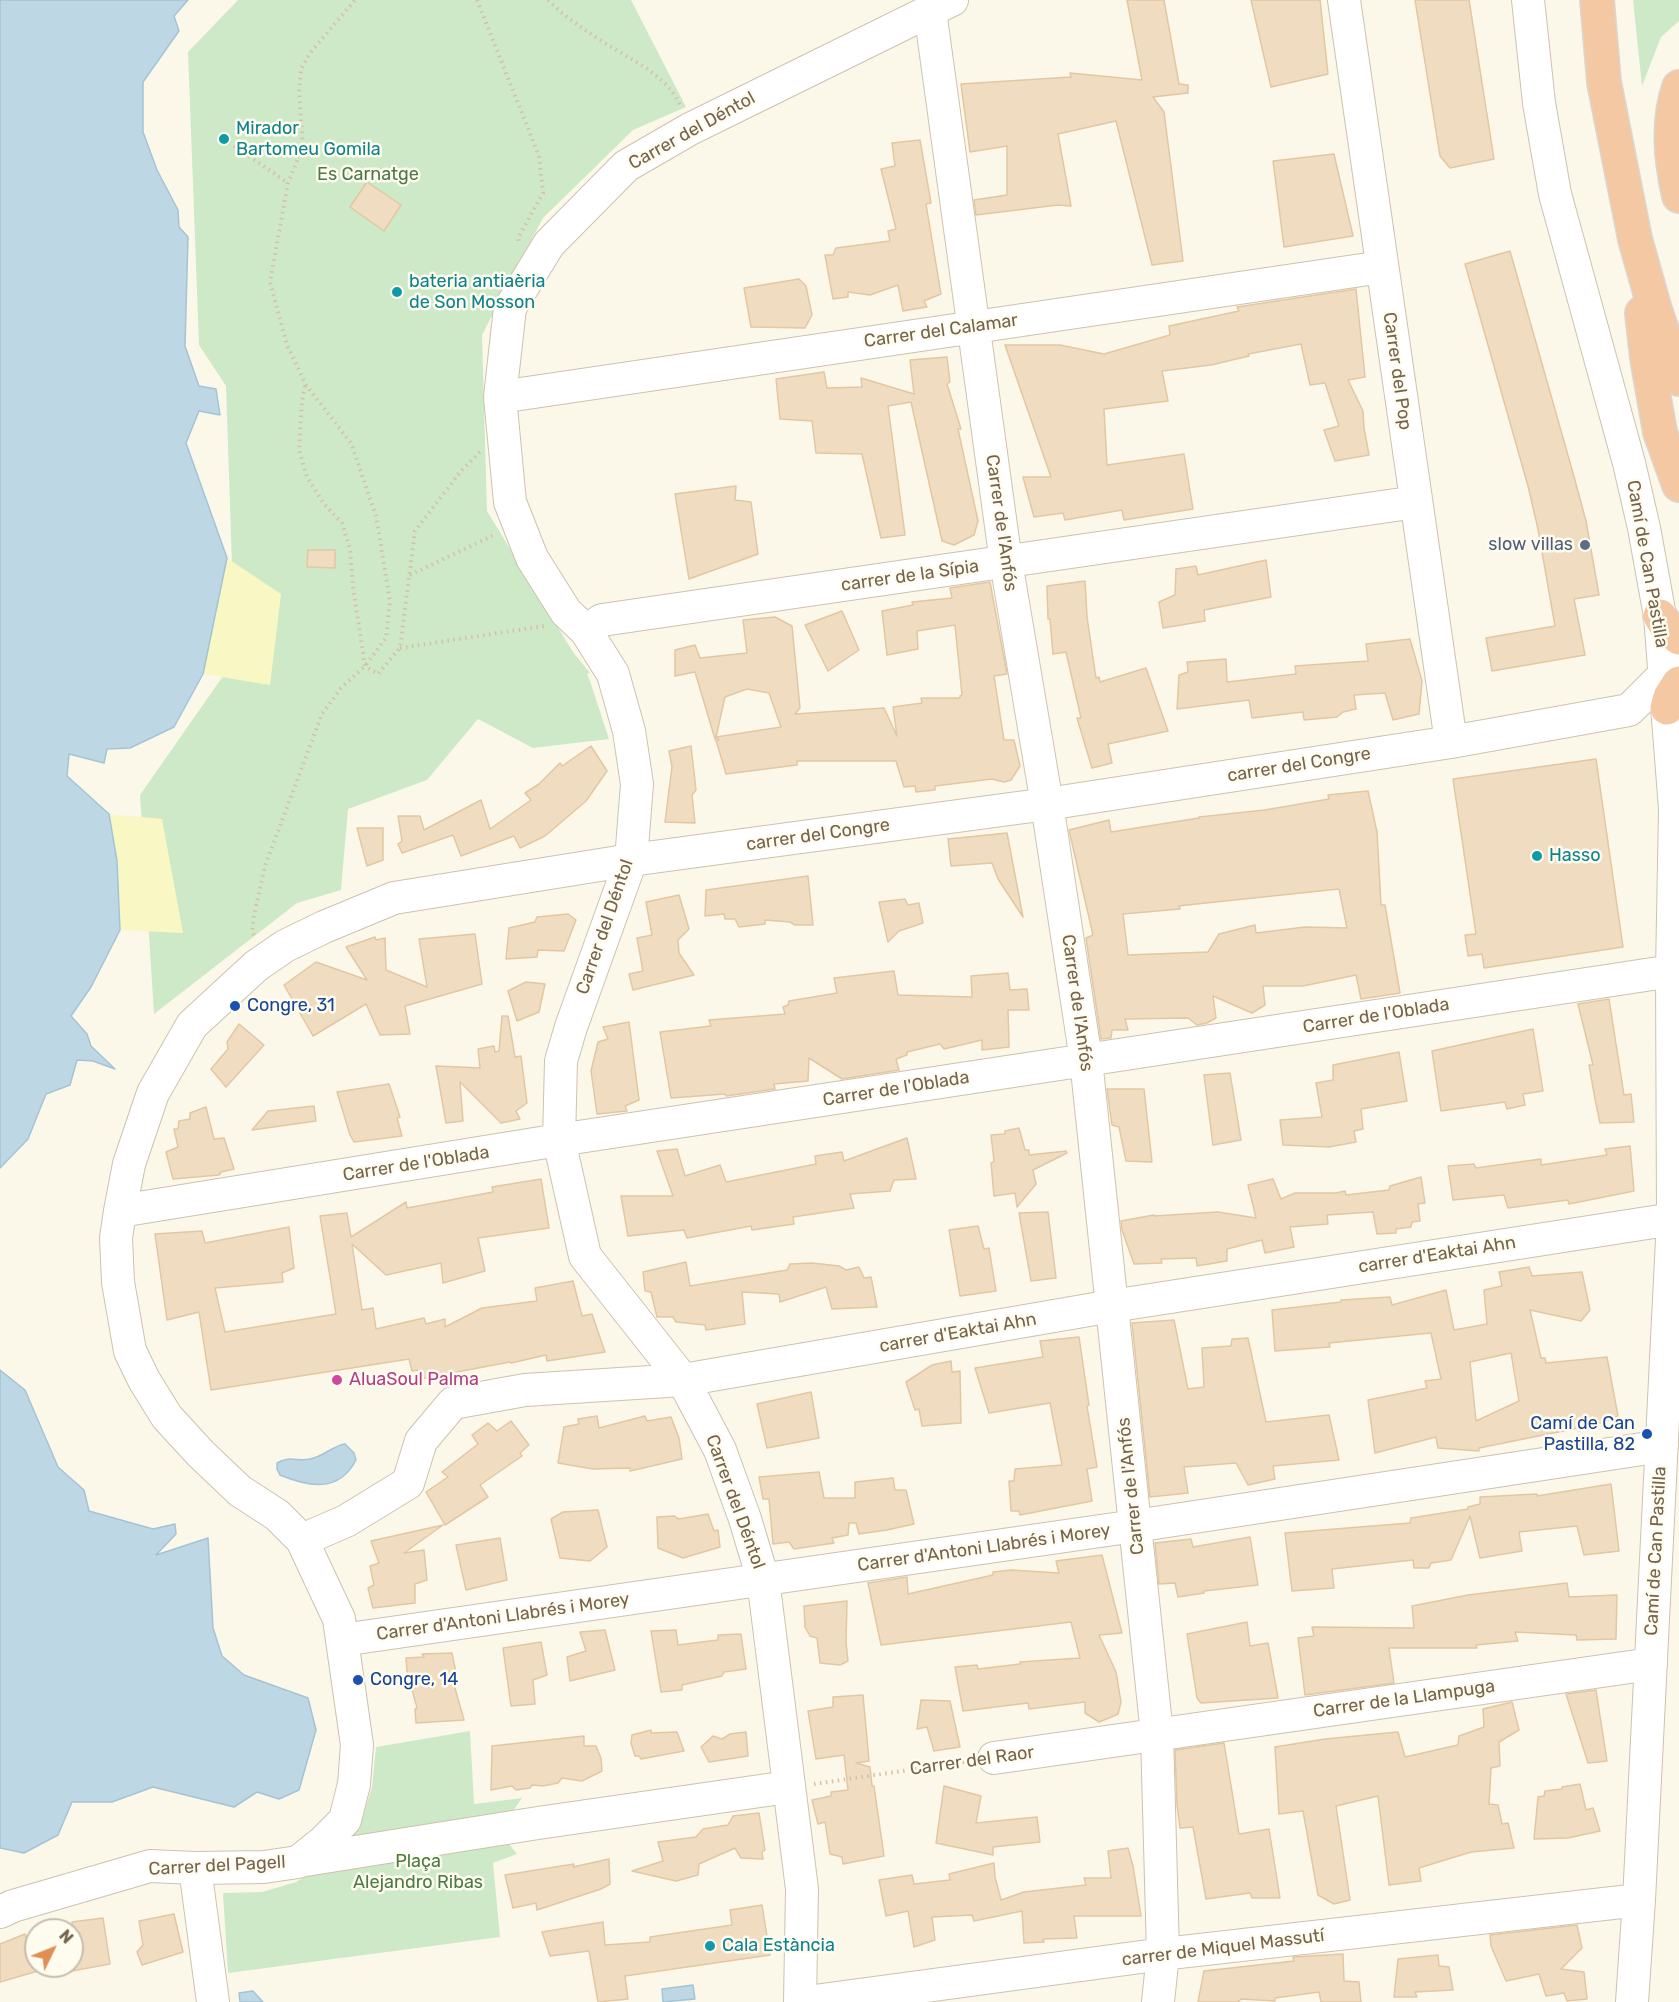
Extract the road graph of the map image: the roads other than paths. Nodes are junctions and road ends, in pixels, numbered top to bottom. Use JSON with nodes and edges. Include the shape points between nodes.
{"nodes":[{"id":1,"x":1344,"y":0,"type":"edge"},
{"id":2,"x":1528,"y":0,"type":"edge"},
{"id":3,"x":1597,"y":0,"type":"edge"},
{"id":4,"x":941,"y":5,"type":"edge"},
{"id":5,"x":1679,"y":87,"type":"edge"},
{"id":6,"x":1679,"y":196,"type":"edge"},
{"id":7,"x":1635,"y":239,"type":"junction"},
{"id":8,"x":1382,"y":267,"type":"junction"},
{"id":9,"x":973,"y":327,"type":"junction"},
{"id":10,"x":1679,"y":379,"type":"edge"},
{"id":11,"x":500,"y":397,"type":"junction"},
{"id":12,"x":1679,"y":485,"type":"edge"},
{"id":13,"x":1416,"y":502,"type":"junction"},
{"id":14,"x":1006,"y":562,"type":"junction"},
{"id":15,"x":576,"y":621,"type":"junction"},
{"id":16,"x":1669,"y":627,"type":"edge"},
{"id":17,"x":1670,"y":689,"type":"edge"},
{"id":18,"x":1629,"y":710,"type":"junction"},
{"id":19,"x":1670,"y":741,"type":"junction"},
{"id":20,"x":1451,"y":742,"type":"junction"},
{"id":21,"x":1047,"y":804,"type":"junction"},
{"id":22,"x":631,"y":860,"type":"junction"},
{"id":23,"x":1676,"y":934,"type":"edge"},
{"id":24,"x":1672,"y":971,"type":"junction"},
{"id":25,"x":1086,"y":1060,"type":"junction"},
{"id":26,"x":560,"y":1140,"type":"junction"},
{"id":27,"x":1679,"y":1175,"type":"edge"},
{"id":28,"x":120,"y":1211,"type":"junction"},
{"id":29,"x":1673,"y":1219,"type":"junction"},
{"id":30,"x":1112,"y":1306,"type":"junction"},
{"id":31,"x":683,"y":1380,"type":"junction"},
{"id":32,"x":1662,"y":1446,"type":"junction"},
{"id":33,"x":1135,"y":1526,"type":"junction"},
{"id":34,"x":302,"y":1540,"type":"junction"},
{"id":35,"x":763,"y":1579,"type":"junction"},
{"id":36,"x":342,"y":1640,"type":"junction"},
{"id":37,"x":1651,"y":1664,"type":"junction"},
{"id":38,"x":1157,"y":1734,"type":"junction"},
{"id":39,"x":994,"y":1758,"type":"road end"},
{"id":40,"x":788,"y":1787,"type":"junction"},
{"id":41,"x":298,"y":1862,"type":"junction"},
{"id":42,"x":195,"y":1868,"type":"junction"},
{"id":43,"x":1639,"y":1900,"type":"junction"},
{"id":44,"x":0,"y":1912,"type":"edge"},
{"id":45,"x":1163,"y":1954,"type":"junction"},
{"id":46,"x":213,"y":2002,"type":"edge"},
{"id":47,"x":800,"y":2002,"type":"edge"},
{"id":48,"x":807,"y":2002,"type":"edge"},
{"id":49,"x":1158,"y":2002,"type":"edge"},
{"id":50,"x":1632,"y":2002,"type":"edge"}],
"edges":[{"from":1,"to":8,"type":"street","name":"Carrer del Pop"},
{"from":2,"to":16,"type":"street","name":"Camí de Can Pastilla","via":[[1539,103],[1555,194],[1629,463]]},
{"from":3,"to":7,"type":"highway","via":[[1604,81]]},
{"from":4,"to":9,"type":"street","name":"Carrer de l'Anfós"},
{"from":4,"to":11,"type":"street","name":"Carrer del Déntol","via":[[690,129],[626,166],[549,244],[510,308]]},
{"from":5,"to":6,"type":"highway","via":[[1671,142]]},
{"from":7,"to":10,"type":"highway"},
{"from":7,"to":12,"type":"highway","via":[[1647,358],[1660,432]]},
{"from":8,"to":9,"type":"street","name":"Carrer del Calamar"},
{"from":8,"to":13,"type":"street","name":"Carrer del Pop"},
{"from":9,"to":11,"type":"street","name":"Carrer del Calamar"},
{"from":9,"to":14,"type":"street","name":"Carrer de l'Anfós"},
{"from":11,"to":15,"type":"street","name":"Carrer del Déntol","via":[[510,502],[532,558]]},
{"from":13,"to":14,"type":"street","name":"carrer de la Sípia"},
{"from":13,"to":20,"type":"street","name":"Carrer del Pop"},
{"from":14,"to":15,"type":"street","name":"carrer de la Sípia"},
{"from":14,"to":21,"type":"street","name":"Carrer de l'Anfós"},
{"from":15,"to":22,"type":"street","name":"Carrer del Déntol","via":[[613,674],[629,731],[637,784]]},
{"from":16,"to":17,"type":"street","name":"Camí de Can Pastilla"},
{"from":17,"to":18,"type":"street"},
{"from":17,"to":19,"type":"street","name":"Camí de Can Pastilla"},
{"from":18,"to":19,"type":"street"},
{"from":18,"to":20,"type":"street","name":"carrer del Congre"},
{"from":19,"to":23,"type":"street","name":"Camí de Can Pastilla"},
{"from":20,"to":21,"type":"street","name":"carrer del Congre"},
{"from":21,"to":22,"type":"street","name":"carrer del Congre"},
{"from":21,"to":25,"type":"street","name":"Carrer de l'Anfós"},
{"from":22,"to":26,"type":"street","name":"Carrer del Déntol","via":[[561,1061]]},
{"from":22,"to":28,"type":"street","name":"carrer del Congre","via":[[394,898],[285,946],[256,966],[192,1025],[153,1093],[129,1164]]},
{"from":23,"to":24,"type":"street","name":"Camí de Can Pastilla"},
{"from":24,"to":25,"type":"street","name":"Carrer de l'Oblada"},
{"from":24,"to":29,"type":"street","name":"Camí de Can Pastilla"},
{"from":25,"to":26,"type":"street","name":"Carrer de l'Oblada"},
{"from":25,"to":30,"type":"street","name":"Carrer de l'Anfós"},
{"from":26,"to":28,"type":"street","name":"Carrer de l'Oblada"},
{"from":26,"to":31,"type":"street","name":"Carrer del Déntol","via":[[585,1256]]},
{"from":27,"to":29,"type":"street"},
{"from":28,"to":34,"type":"street","name":"Carrer del Pagell","via":[[116,1238],[118,1282],[130,1351],[144,1380],[167,1417],[201,1454]]},
{"from":29,"to":30,"type":"street","name":"carrer d'Eaktai Ahn"},
{"from":29,"to":32,"type":"street","name":"Camí de Can Pastilla"},
{"from":30,"to":31,"type":"street","name":"carrer d'Eaktai Ahn"},
{"from":30,"to":33,"type":"street","name":"Carrer de l'Anfós"},
{"from":31,"to":34,"type":"street","name":"carrer d'Eaktai Ahn","via":[[525,1390],[453,1403],[421,1441],[408,1483],[346,1521]]},
{"from":31,"to":35,"type":"street","name":"Carrer del Déntol","via":[[720,1450]]},
{"from":32,"to":33,"type":"street","name":"Carrer d'Antoni Llabrés i Morey"},
{"from":32,"to":37,"type":"street","name":"Camí de Can Pastilla"},
{"from":33,"to":35,"type":"street","name":"Carrer d'Antoni Llabrés i Morey"},
{"from":33,"to":38,"type":"street","name":"Carrer de l'Anfós"},
{"from":34,"to":36,"type":"street","name":"Carrer del Pagell","via":[[339,1619]]},
{"from":35,"to":36,"type":"street","name":"Carrer d'Antoni Llabrés i Morey"},
{"from":35,"to":40,"type":"street","name":"Carrer del Déntol"},
{"from":36,"to":41,"type":"street","name":"Carrer del Pagell","via":[[357,1745],[354,1784],[345,1820]]},
{"from":37,"to":38,"type":"street","name":"Carrer de la Llampuga"},
{"from":37,"to":43,"type":"street","name":"Camí de Can Pastilla"},
{"from":38,"to":39,"type":"street","name":"Carrer del Raor"},
{"from":38,"to":45,"type":"street","name":"Carrer de l'Anfós"},
{"from":40,"to":41,"type":"street","via":[[538,1822]]},
{"from":40,"to":47,"type":"street","name":"Carrer del Déntol","via":[[802,1889]]},
{"from":41,"to":42,"type":"street","name":"Carrer del Pagell","via":[[264,1867]]},
{"from":42,"to":44,"type":"street","name":"Carrer del Pagell","via":[[150,1866]]},
{"from":42,"to":46,"type":"street"},
{"from":43,"to":45,"type":"street","name":"carrer de Miquel Massutí"},
{"from":43,"to":50,"type":"street","name":"Camí de Can Pastilla"},
{"from":45,"to":48,"type":"street","name":"carrer de Miquel Massutí"},
{"from":45,"to":49,"type":"street","name":"Carrer de l'Anfós"}]}
